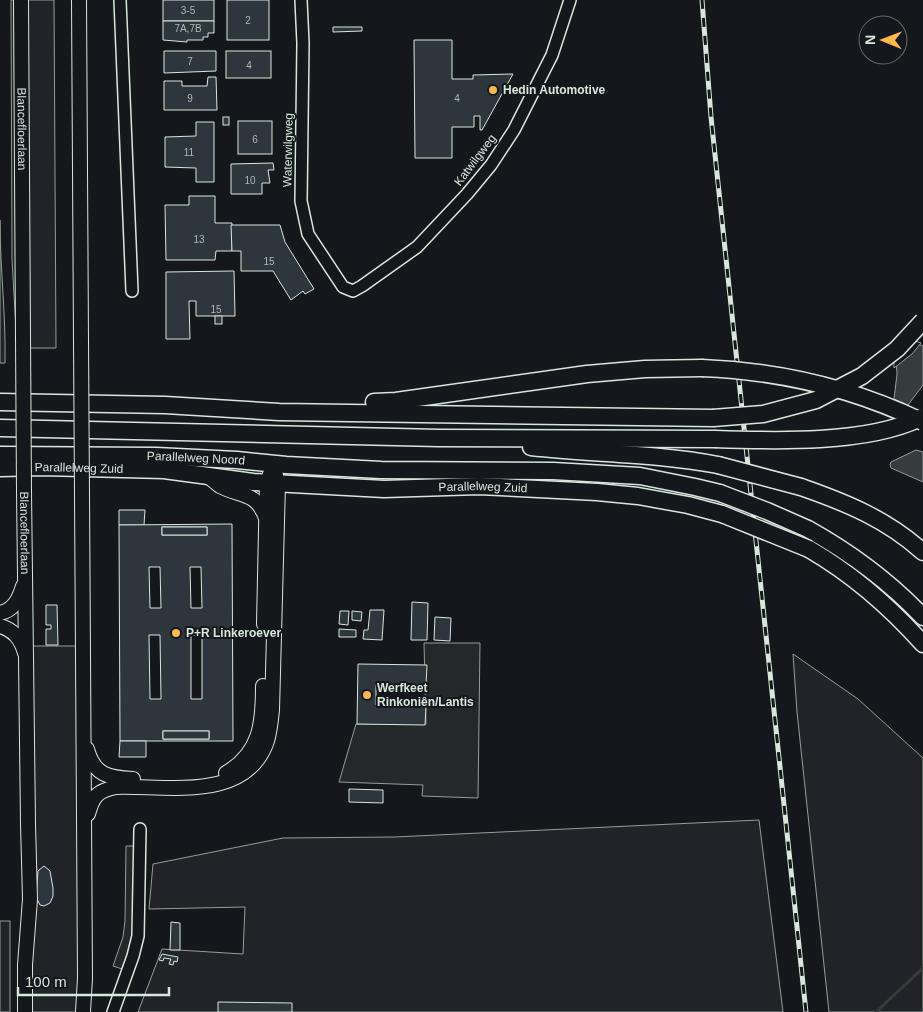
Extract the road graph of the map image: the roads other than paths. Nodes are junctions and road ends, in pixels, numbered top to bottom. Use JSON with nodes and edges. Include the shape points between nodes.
{"nodes":[{"id":1,"x":21,"y":0,"type":"edge"},
{"id":2,"x":79,"y":0,"type":"edge"},
{"id":3,"x":120,"y":0,"type":"edge"},
{"id":4,"x":302,"y":0,"type":"edge"},
{"id":5,"x":570,"y":0,"type":"edge"},
{"id":6,"x":345,"y":289,"type":"joint"},
{"id":7,"x":132,"y":291,"type":"dead end"},
{"id":8,"x":923,"y":321,"type":"edge"},
{"id":9,"x":0,"y":402,"type":"edge"},
{"id":10,"x":330,"y":412,"type":"junction"},
{"id":11,"x":923,"y":416,"type":"edge"},
{"id":12,"x":923,"y":422,"type":"edge"},
{"id":13,"x":0,"y":428,"type":"edge"},
{"id":14,"x":439,"y":438,"type":"junction"},
{"id":15,"x":0,"y":455,"type":"edge"},
{"id":16,"x":273,"y":464,"type":"junction"},
{"id":17,"x":0,"y":468,"type":"edge"},
{"id":18,"x":208,"y":476,"type":"junction"},
{"id":19,"x":273,"y":484,"type":"junction"},
{"id":20,"x":266,"y":518,"type":"junction"},
{"id":21,"x":923,"y":552,"type":"edge"},
{"id":22,"x":25,"y":570,"type":"junction"},
{"id":23,"x":877,"y":598,"type":"junction"},
{"id":24,"x":907,"y":601,"type":"junction"},
{"id":25,"x":923,"y":607,"type":"edge"},
{"id":26,"x":0,"y":613,"type":"edge"},
{"id":27,"x":923,"y":617,"type":"edge"},
{"id":28,"x":0,"y":626,"type":"edge"},
{"id":29,"x":923,"y":634,"type":"edge"},
{"id":30,"x":923,"y":644,"type":"edge"},
{"id":31,"x":27,"y":670,"type":"junction"},
{"id":32,"x":84,"y":739,"type":"junction"},
{"id":33,"x":140,"y":829,"type":"dead end"},
{"id":34,"x":84,"y":830,"type":"junction"},
{"id":35,"x":25,"y":1009,"type":"edge"},
{"id":36,"x":83,"y":1012,"type":"edge"},
{"id":37,"x":113,"y":1012,"type":"edge"}],
"edges":[{"from":1,"to":22,"type":"main road","name":"Blancefloerlaan","bridge":true},
{"from":2,"to":32,"type":"main road","bridge":true},
{"from":3,"to":7,"type":"street"},
{"from":4,"to":6,"type":"street","name":"Waterwilgweg","via":[[301,201],[308,234]]},
{"from":5,"to":6,"type":"street","name":"Katwilgweg","via":[[552,56],[514,130],[491,165],[417,247],[362,286],[352,291]]},
{"from":8,"to":10,"type":"highway","bridge":true,"via":[[897,349],[862,376],[816,400],[763,414],[713,418]]},
{"from":9,"to":10,"type":"highway"},
{"from":10,"to":12,"type":"highway","bridge":true,"via":[[368,402],[396,401],[587,374],[702,368],[763,372],[809,381],[858,394]]},
{"from":11,"to":14,"type":"highway","bridge":true,"via":[[888,429],[857,435],[771,441]]},
{"from":13,"to":14,"type":"highway"},
{"from":14,"to":21,"type":"highway","bridge":true,"via":[[575,452],[664,456],[718,465],[843,501],[884,522]]},
{"from":15,"to":16,"type":"highway","name":"Parallelweg Noord","via":[[156,456]]},
{"from":16,"to":19,"type":"main road"},
{"from":16,"to":24,"type":"highway","name":"Parallelweg Zuid","bridge":true,"via":[[381,470],[553,471],[640,476],[695,487],[720,493],[808,529],[857,559]]},
{"from":17,"to":18,"type":"highway","name":"Parallelweg Zuid","via":[[141,469]]},
{"from":18,"to":19,"type":"highway","name":"Parallelweg Zuid"},
{"from":18,"to":20,"type":"main road","via":[[220,486],[252,498],[262,506]]},
{"from":19,"to":20,"type":"main road"},
{"from":19,"to":23,"type":"highway","name":"Parallelweg Zuid","bridge":true,"via":[[384,489],[479,486],[597,492],[688,505],[722,514],[809,549],[830,561]]},
{"from":19,"to":34,"type":"main road","via":[[272,710],[267,742],[260,756],[233,779],[209,786],[104,789],[91,802]]},
{"from":20,"to":32,"type":"main road","via":[[262,718],[260,731],[243,760],[228,772],[206,780],[119,778],[98,771],[90,759]]},
{"from":22,"to":26,"type":"main road","via":[[19,599],[14,606]]},
{"from":22,"to":31,"type":"main road","name":"Blancefloerlaan"},
{"from":23,"to":29,"type":"highway","via":[[893,604]]},
{"from":23,"to":30,"type":"highway","name":"Parallelweg Zuid"},
{"from":24,"to":25,"type":"highway"},
{"from":24,"to":27,"type":"highway","name":"Parallelweg Zuid"},
{"from":28,"to":31,"type":"main road","via":[[13,632],[20,640]]},
{"from":31,"to":35,"type":"main road","name":"Blancefloerlaan","via":[[30,899]]},
{"from":32,"to":34,"type":"main road"},
{"from":33,"to":37,"type":"street","via":[[138,936]]},
{"from":34,"to":36,"type":"main road"}]}
